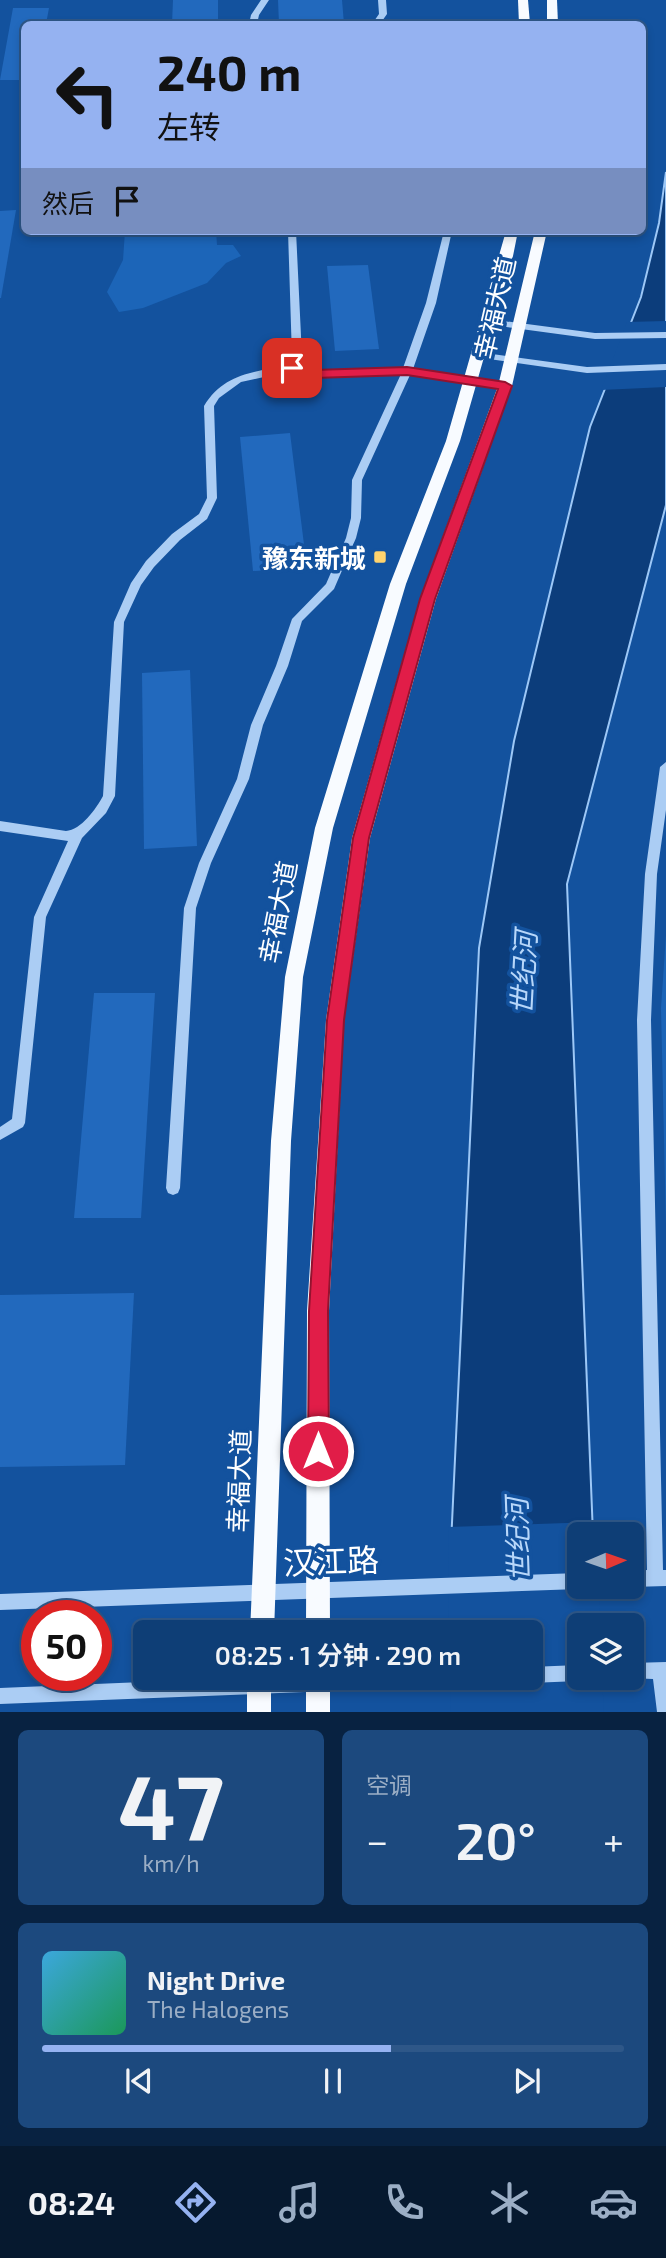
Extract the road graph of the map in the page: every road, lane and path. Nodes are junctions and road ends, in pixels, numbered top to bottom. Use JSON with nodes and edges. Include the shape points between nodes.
{"nodes":[{"id":1,"x":265,"y":0,"type":"edge"},
{"id":2,"x":382,"y":0,"type":"edge"},
{"id":3,"x":523,"y":0,"type":"edge"},
{"id":4,"x":552,"y":0,"type":"edge"},
{"id":5,"x":254,"y":21,"type":"edge"},
{"id":6,"x":378,"y":21,"type":"edge"},
{"id":7,"x":525,"y":21,"type":"edge"},
{"id":8,"x":553,"y":21,"type":"edge"},
{"id":9,"x":292,"y":235,"type":"edge"},
{"id":10,"x":447,"y":235,"type":"edge"},
{"id":11,"x":511,"y":235,"type":"edge"},
{"id":12,"x":540,"y":235,"type":"edge"},
{"id":13,"x":488,"y":321,"type":"junction"},
{"id":14,"x":520,"y":326,"type":"junction"},
{"id":15,"x":666,"y":335,"type":"edge"},
{"id":16,"x":610,"y":336,"type":"joint"},
{"id":17,"x":478,"y":355,"type":"junction"},
{"id":18,"x":512,"y":360,"type":"junction"},
{"id":19,"x":666,"y":367,"type":"edge"},
{"id":20,"x":292,"y":368,"type":"junction"},
{"id":21,"x":407,"y":371,"type":"junction"},
{"id":22,"x":471,"y":380,"type":"junction"},
{"id":23,"x":505,"y":386,"type":"junction"},
{"id":24,"x":666,"y":767,"type":"edge"},
{"id":25,"x":0,"y":826,"type":"edge"},
{"id":26,"x":77,"y":835,"type":"junction"},
{"id":27,"x":0,"y":1134,"type":"edge"},
{"id":28,"x":173,"y":1188,"type":"dead end"},
{"id":29,"x":661,"y":1579,"type":"edge"},
{"id":30,"x":567,"y":1581,"type":"edge"},
{"id":31,"x":318,"y":1590,"type":"junction"},
{"id":32,"x":263,"y":1592,"type":"junction"},
{"id":33,"x":0,"y":1602,"type":"edge"},
{"id":34,"x":262,"y":1620,"type":"edge"},
{"id":35,"x":318,"y":1620,"type":"edge"},
{"id":36,"x":663,"y":1670,"type":"edge"},
{"id":37,"x":644,"y":1671,"type":"edge"},
{"id":38,"x":567,"y":1673,"type":"edge"},
{"id":39,"x":543,"y":1674,"type":"edge"},
{"id":40,"x":133,"y":1689,"type":"edge"},
{"id":41,"x":259,"y":1690,"type":"edge"},
{"id":42,"x":318,"y":1690,"type":"edge"},
{"id":43,"x":0,"y":1696,"type":"edge"},
{"id":44,"x":259,"y":1712,"type":"edge"},
{"id":45,"x":318,"y":1712,"type":"edge"},
{"id":46,"x":665,"y":1712,"type":"edge"}],
"edges":[{"from":1,"to":5,"type":"street"},
{"from":2,"to":6,"type":"street","via":[[383,14]]},
{"from":3,"to":7,"type":"main road"},
{"from":4,"to":8,"type":"main road"},
{"from":9,"to":20,"type":"street","via":[[297,357]]},
{"from":10,"to":21,"type":"street","via":[[431,303]]},
{"from":11,"to":13,"type":"main road","name":"幸福大道"},
{"from":12,"to":14,"type":"main road","name":"幸福大道"},
{"from":13,"to":14,"type":"street"},
{"from":13,"to":17,"type":"main road","name":"幸福大道"},
{"from":14,"to":16,"type":"street"},
{"from":14,"to":18,"type":"main road","name":"幸福大道"},
{"from":15,"to":16,"type":"street"},
{"from":17,"to":18,"type":"street"},
{"from":17,"to":22,"type":"main road","name":"幸福大道"},
{"from":18,"to":19,"type":"street","via":[[587,370]]},
{"from":18,"to":23,"type":"main road","name":"幸福大道"},
{"from":20,"to":21,"type":"street","via":[[314,374]]},
{"from":20,"to":26,"type":"street","via":[[238,379],[209,406],[212,498],[203,516],[150,564],[119,622],[109,796]]},
{"from":21,"to":22,"type":"street"},
{"from":21,"to":28,"type":"street","via":[[356,480],[351,538],[330,586],[297,619],[257,725],[243,779],[190,908]]},
{"from":22,"to":23,"type":"street"},
{"from":22,"to":32,"type":"main road","name":"幸福大道","via":[[398,584],[324,828],[294,977],[281,1141]]},
{"from":23,"to":31,"type":"main road","name":"幸福大道","via":[[428,599],[361,838],[335,1020],[318,1311]]},
{"from":24,"to":29,"type":"street","via":[[651,874],[644,1020]]},
{"from":25,"to":26,"type":"street"},
{"from":26,"to":27,"type":"street","via":[[40,917],[18,1123]]},
{"from":30,"to":31,"type":"street","name":"汉江路"},
{"from":31,"to":32,"type":"street","name":"汉江路"},
{"from":31,"to":35,"type":"main road","name":"幸福大道"},
{"from":32,"to":33,"type":"street","name":"汉江路"},
{"from":32,"to":34,"type":"main road","name":"幸福大道"},
{"from":36,"to":37,"type":"street"},
{"from":36,"to":46,"type":"street"},
{"from":38,"to":39,"type":"street"},
{"from":40,"to":43,"type":"street"},
{"from":41,"to":44,"type":"main road"},
{"from":42,"to":45,"type":"main road"}]}
